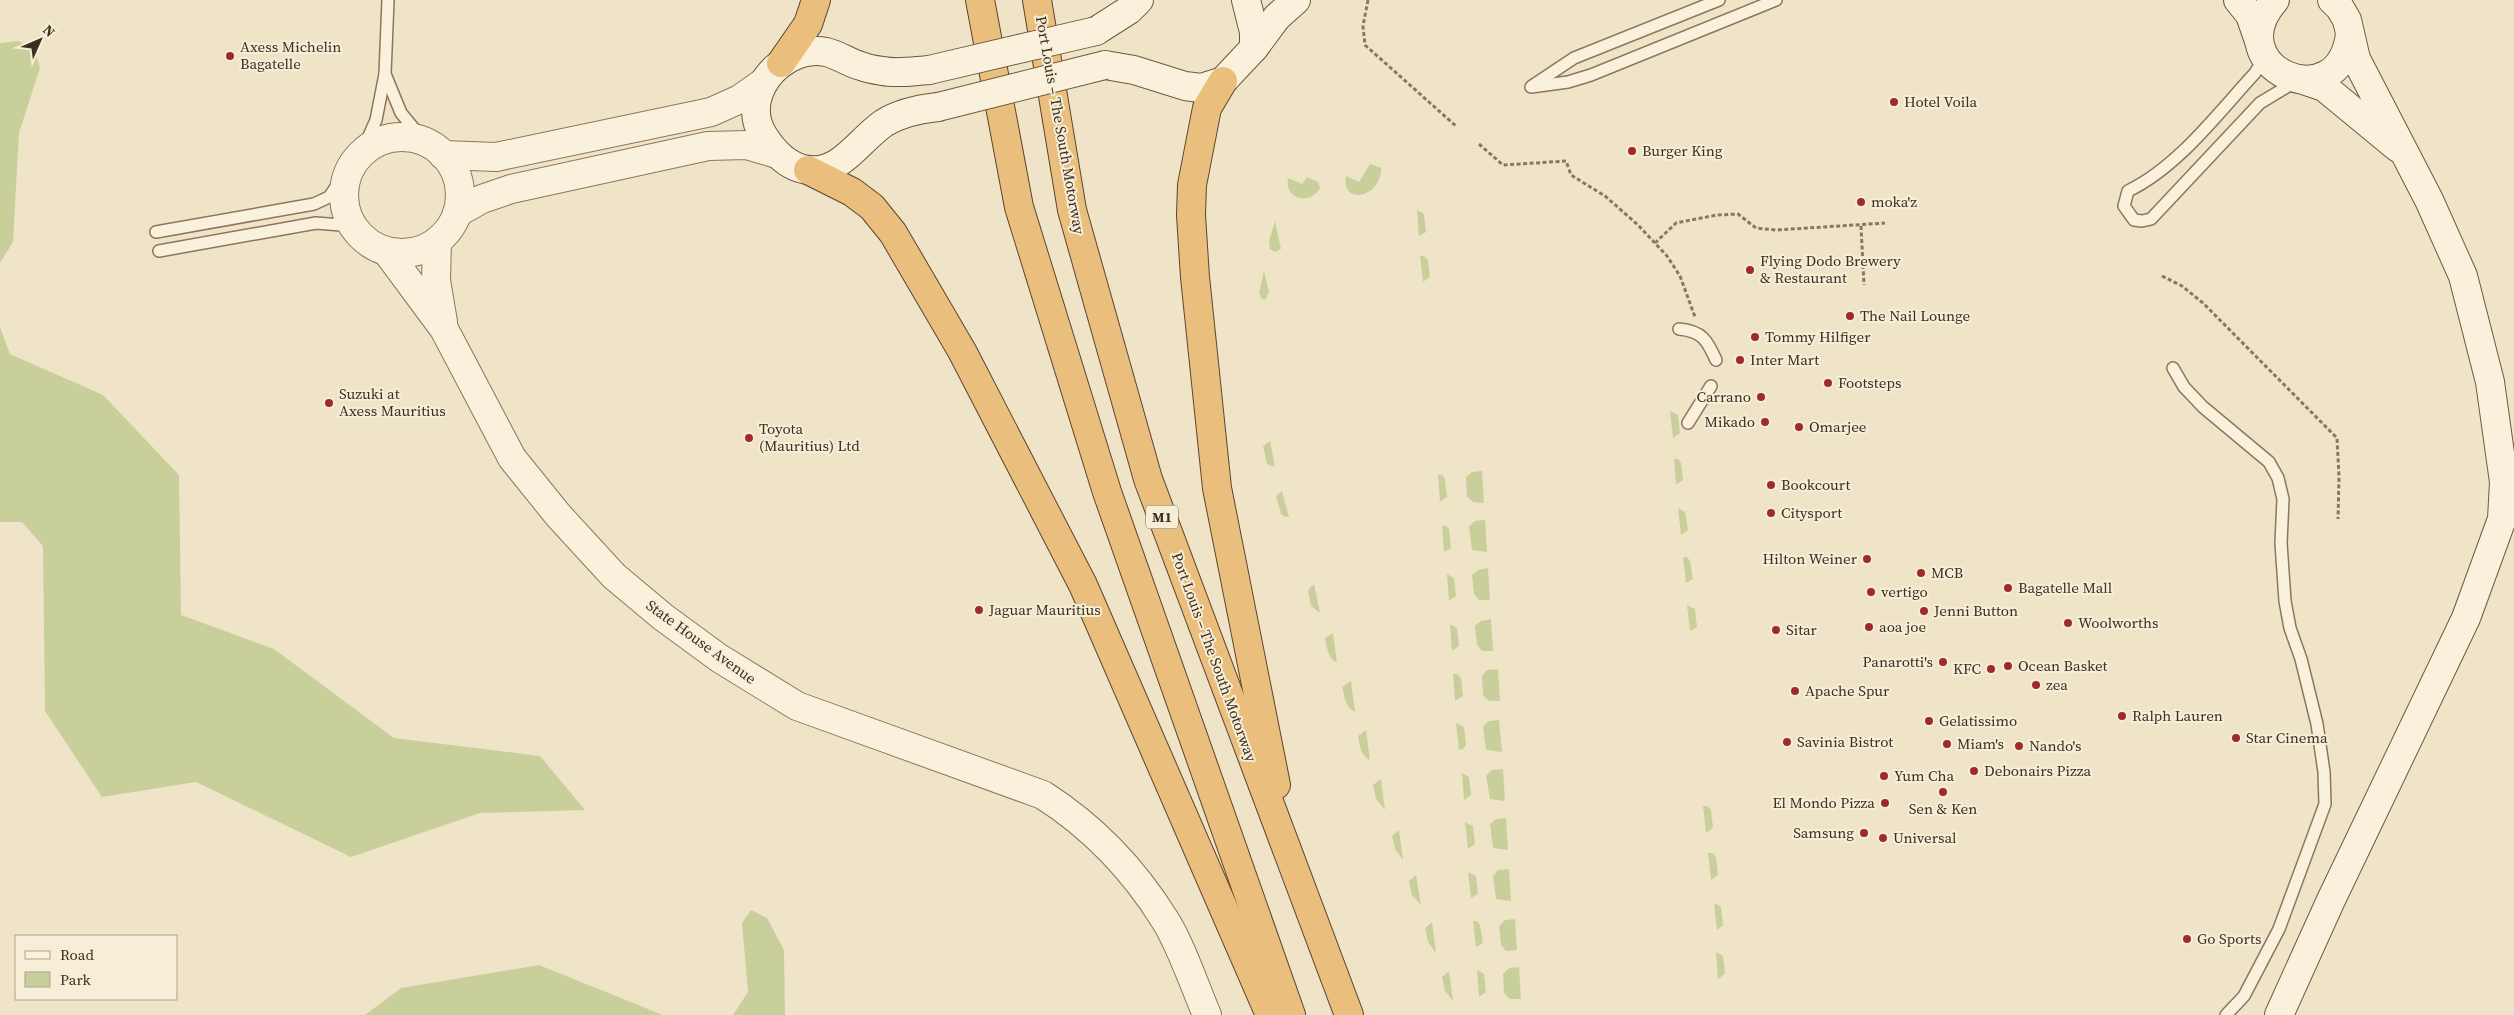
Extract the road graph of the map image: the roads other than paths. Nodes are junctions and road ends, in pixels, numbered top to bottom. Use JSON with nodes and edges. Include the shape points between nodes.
{"nodes":[{"id":1,"x":388,"y":0,"type":"edge"},
{"id":2,"x":816,"y":0,"type":"edge"},
{"id":3,"x":980,"y":0,"type":"edge"},
{"id":4,"x":1037,"y":0,"type":"edge"},
{"id":5,"x":1139,"y":0,"type":"edge"},
{"id":6,"x":1246,"y":0,"type":"edge"},
{"id":7,"x":1296,"y":0,"type":"edge"},
{"id":8,"x":1719,"y":0,"type":"edge"},
{"id":9,"x":1776,"y":0,"type":"edge"},
{"id":10,"x":2238,"y":0,"type":"edge"},
{"id":11,"x":2275,"y":0,"type":"edge"},
{"id":12,"x":2344,"y":13,"type":"edge"},
{"id":13,"x":1254,"y":48,"type":"junction"},
{"id":14,"x":2262,"y":49,"type":"junction"},
{"id":15,"x":772,"y":73,"type":"junction"},
{"id":16,"x":385,"y":74,"type":"junction"},
{"id":17,"x":2302,"y":80,"type":"junction"},
{"id":18,"x":1223,"y":81,"type":"junction"},
{"id":19,"x":434,"y":148,"type":"junction"},
{"id":20,"x":774,"y":153,"type":"junction"},
{"id":21,"x":2407,"y":156,"type":"junction"},
{"id":22,"x":353,"y":164,"type":"junction"},
{"id":23,"x":808,"y":170,"type":"junction"},
{"id":24,"x":457,"y":213,"type":"junction"},
{"id":25,"x":156,"y":232,"type":"dead end"},
{"id":26,"x":360,"y":233,"type":"junction"},
{"id":27,"x":437,"y":242,"type":"junction"},
{"id":28,"x":158,"y":250,"type":"dead end"},
{"id":29,"x":388,"y":252,"type":"junction"},
{"id":30,"x":444,"y":329,"type":"junction"},
{"id":31,"x":1679,"y":329,"type":"dead end"},
{"id":32,"x":1716,"y":360,"type":"dead end"},
{"id":33,"x":2173,"y":368,"type":"dead end"},
{"id":34,"x":1711,"y":386,"type":"dead end"},
{"id":35,"x":1688,"y":423,"type":"dead end"},
{"id":36,"x":1292,"y":866,"type":"junction"},
{"id":37,"x":1207,"y":1015,"type":"edge"},
{"id":38,"x":1270,"y":1015,"type":"edge"},
{"id":39,"x":1291,"y":1015,"type":"edge"},
{"id":40,"x":1349,"y":1015,"type":"edge"},
{"id":41,"x":2226,"y":1015,"type":"edge"},
{"id":42,"x":2279,"y":1015,"type":"edge"}],
"edges":[{"from":1,"to":16,"type":"lane"},
{"from":2,"to":15,"type":"highway","via":[[808,24]]},
{"from":3,"to":39,"type":"highway","via":[[1019,207],[1107,492]]},
{"from":4,"to":36,"type":"highway","name":"Port Louis – The South Motorway","number":"M1","via":[[1072,210],[1148,479]]},
{"from":5,"to":15,"type":"main road","bridge":true,"via":[[1096,32],[929,70],[886,72],[826,52],[811,52],[794,56]]},
{"from":6,"to":13,"type":"main road"},
{"from":7,"to":13,"type":"main road","via":[[1277,17]]},
{"from":8,"to":9,"type":"lane","via":[[1574,58],[1531,87],[1591,75]]},
{"from":10,"to":14,"type":"main road","via":[[2250,16]]},
{"from":11,"to":14,"type":"main road","via":[[2265,11],[2259,26]]},
{"from":12,"to":17,"type":"main road","via":[[2348,48],[2342,61],[2320,78]]},
{"from":12,"to":21,"type":"main road","via":[[2356,59]]},
{"from":13,"to":18,"type":"main road"},
{"from":14,"to":17,"type":"main road","via":[[2273,68],[2284,76]]},
{"from":14,"to":17,"type":"lane","via":[[2255,73],[2173,160],[2145,183],[2128,191],[2124,206],[2134,220],[2151,219],[2260,103]]},
{"from":15,"to":19,"type":"main road","via":[[740,99],[711,112],[496,157]]},
{"from":15,"to":20,"type":"main road","via":[[759,93],[755,113],[758,128]]},
{"from":16,"to":19,"type":"lane","via":[[401,113]]},
{"from":16,"to":22,"type":"lane","via":[[376,120]]},
{"from":17,"to":21,"type":"main road","via":[[2324,87]]},
{"from":18,"to":23,"type":"main road","bridge":true,"via":[[1201,88],[1185,86],[1134,70],[1105,65],[938,107],[912,110],[884,123],[838,162],[824,169]]},
{"from":18,"to":36,"type":"highway","via":[[1207,108],[1192,185],[1195,277],[1217,488]]},
{"from":19,"to":22,"type":"main road","via":[[408,137],[391,138],[375,144]]},
{"from":19,"to":24,"type":"main road","via":[[453,168],[458,182],[460,198]]},
{"from":20,"to":23,"type":"main road"},
{"from":20,"to":24,"type":"main road","via":[[747,145],[708,146],[511,189],[482,199]]},
{"from":21,"to":42,"type":"main road","via":[[2463,276],[2490,382],[2504,482],[2502,519],[2466,618]]},
{"from":22,"to":25,"type":"lane","via":[[329,197],[314,204]]},
{"from":22,"to":26,"type":"main road","via":[[345,207]]},
{"from":23,"to":38,"type":"highway","via":[[852,192],[872,207],[893,233],[962,352],[1083,585]]},
{"from":24,"to":27,"type":"main road"},
{"from":26,"to":28,"type":"lane","via":[[341,225],[316,223]]},
{"from":26,"to":29,"type":"main road"},
{"from":27,"to":29,"type":"main road","via":[[402,254]]},
{"from":27,"to":30,"type":"main road","via":[[436,280]]},
{"from":29,"to":30,"type":"main road","name":"State House Avenue"},
{"from":30,"to":37,"type":"main road","name":"State House Avenue","via":[[512,458],[614,576],[662,617],[719,658],[797,706],[1043,795],[1073,814],[1121,861],[1166,921]]},
{"from":31,"to":32,"type":"lane","via":[[1691,330],[1707,340]]},
{"from":33,"to":41,"type":"lane","via":[[2203,407],[2269,462],[2278,478],[2283,498],[2281,544],[2285,601],[2317,724],[2324,772],[2324,804],[2279,929],[2244,996]]},
{"from":34,"to":35,"type":"lane"},
{"from":36,"to":40,"type":"highway","name":"Port Louis – The South Motorway","number":"M1"}]}
